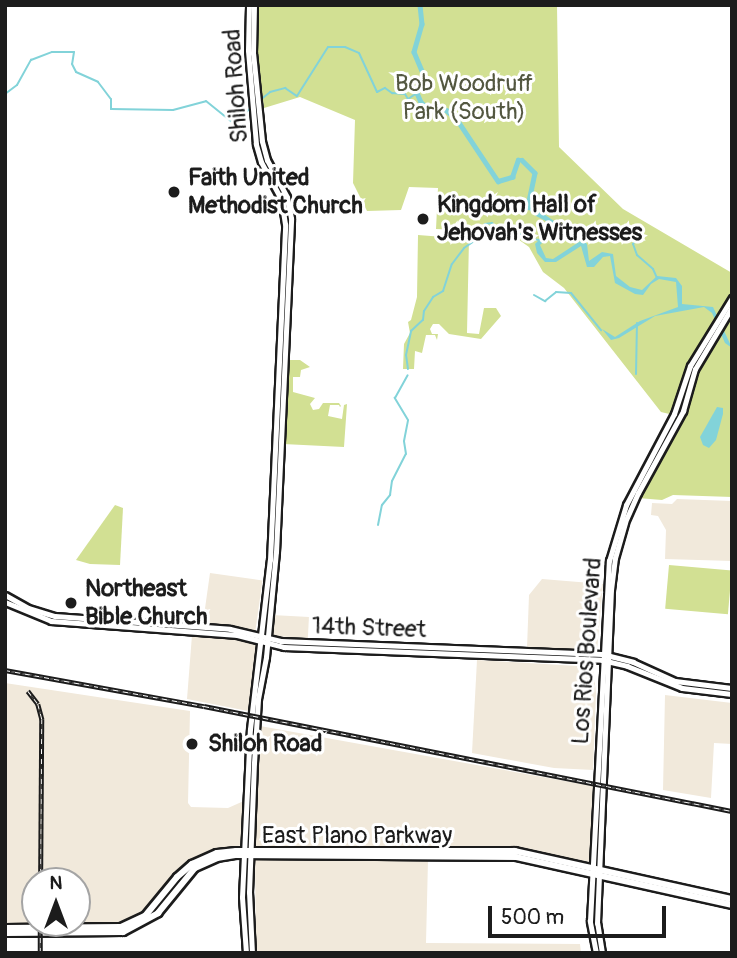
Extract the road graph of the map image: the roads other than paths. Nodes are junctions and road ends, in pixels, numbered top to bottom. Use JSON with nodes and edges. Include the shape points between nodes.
{"nodes":[{"id":1,"x":251,"y":5,"type":"edge"},
{"id":2,"x":732,"y":298,"type":"edge"},
{"id":3,"x":729,"y":308,"type":"edge"},
{"id":4,"x":5,"y":595,"type":"edge"},
{"id":5,"x":5,"y":602,"type":"edge"},
{"id":6,"x":42,"y":616,"type":"junction"},
{"id":7,"x":265,"y":640,"type":"junction"},
{"id":8,"x":605,"y":658,"type":"junction"},
{"id":9,"x":727,"y":690,"type":"edge"},
{"id":10,"x":732,"y":694,"type":"edge"},
{"id":11,"x":247,"y":853,"type":"junction"},
{"id":12,"x":596,"y":872,"type":"junction"},
{"id":13,"x":634,"y":880,"type":"junction"},
{"id":14,"x":732,"y":899,"type":"edge"},
{"id":15,"x":732,"y":905,"type":"edge"},
{"id":16,"x":594,"y":928,"type":"junction"},
{"id":17,"x":5,"y":931,"type":"edge"},
{"id":18,"x":246,"y":953,"type":"edge"},
{"id":19,"x":252,"y":953,"type":"edge"},
{"id":20,"x":596,"y":953,"type":"edge"},
{"id":21,"x":602,"y":953,"type":"edge"}],
"edges":[{"from":1,"to":7,"type":"main road","name":"Shiloh Road","via":[[259,157],[281,199],[285,224]]},
{"from":2,"to":3,"type":"main road","name":"Los Rios Boulevard"},
{"from":3,"to":8,"type":"main road","name":"Los Rios Boulevard","via":[[701,353],[683,411],[625,522],[608,589]]},
{"from":4,"to":6,"type":"main road","name":"14th Street"},
{"from":5,"to":6,"type":"main road","name":"14th Street"},
{"from":6,"to":7,"type":"main road","name":"14th Street","via":[[209,630]]},
{"from":7,"to":8,"type":"main road","name":"14th Street"},
{"from":7,"to":11,"type":"main road","name":"Shiloh Road","via":[[256,693]]},
{"from":8,"to":9,"type":"main road","name":"14th Street","via":[[695,688]]},
{"from":8,"to":12,"type":"main road","name":"Los Rios Boulevard"},
{"from":9,"to":10,"type":"main road","name":"14th Street"},
{"from":11,"to":12,"type":"main road","name":"East Plano Parkway","via":[[505,853]]},
{"from":11,"to":17,"type":"main road","name":"East Plano Parkway","via":[[194,866],[158,913],[114,933]]},
{"from":11,"to":18,"type":"main road","name":"Shiloh Road","via":[[242,897]]},
{"from":11,"to":19,"type":"main road","name":"Shiloh Road"},
{"from":12,"to":13,"type":"main road","name":"East Plano Parkway"},
{"from":12,"to":16,"type":"main road","name":"Los Rios Boulevard"},
{"from":13,"to":14,"type":"main road","name":"East Plano Parkway"},
{"from":13,"to":15,"type":"main road","name":"East Plano Parkway"},
{"from":16,"to":20,"type":"main road"},
{"from":16,"to":21,"type":"main road"}]}
